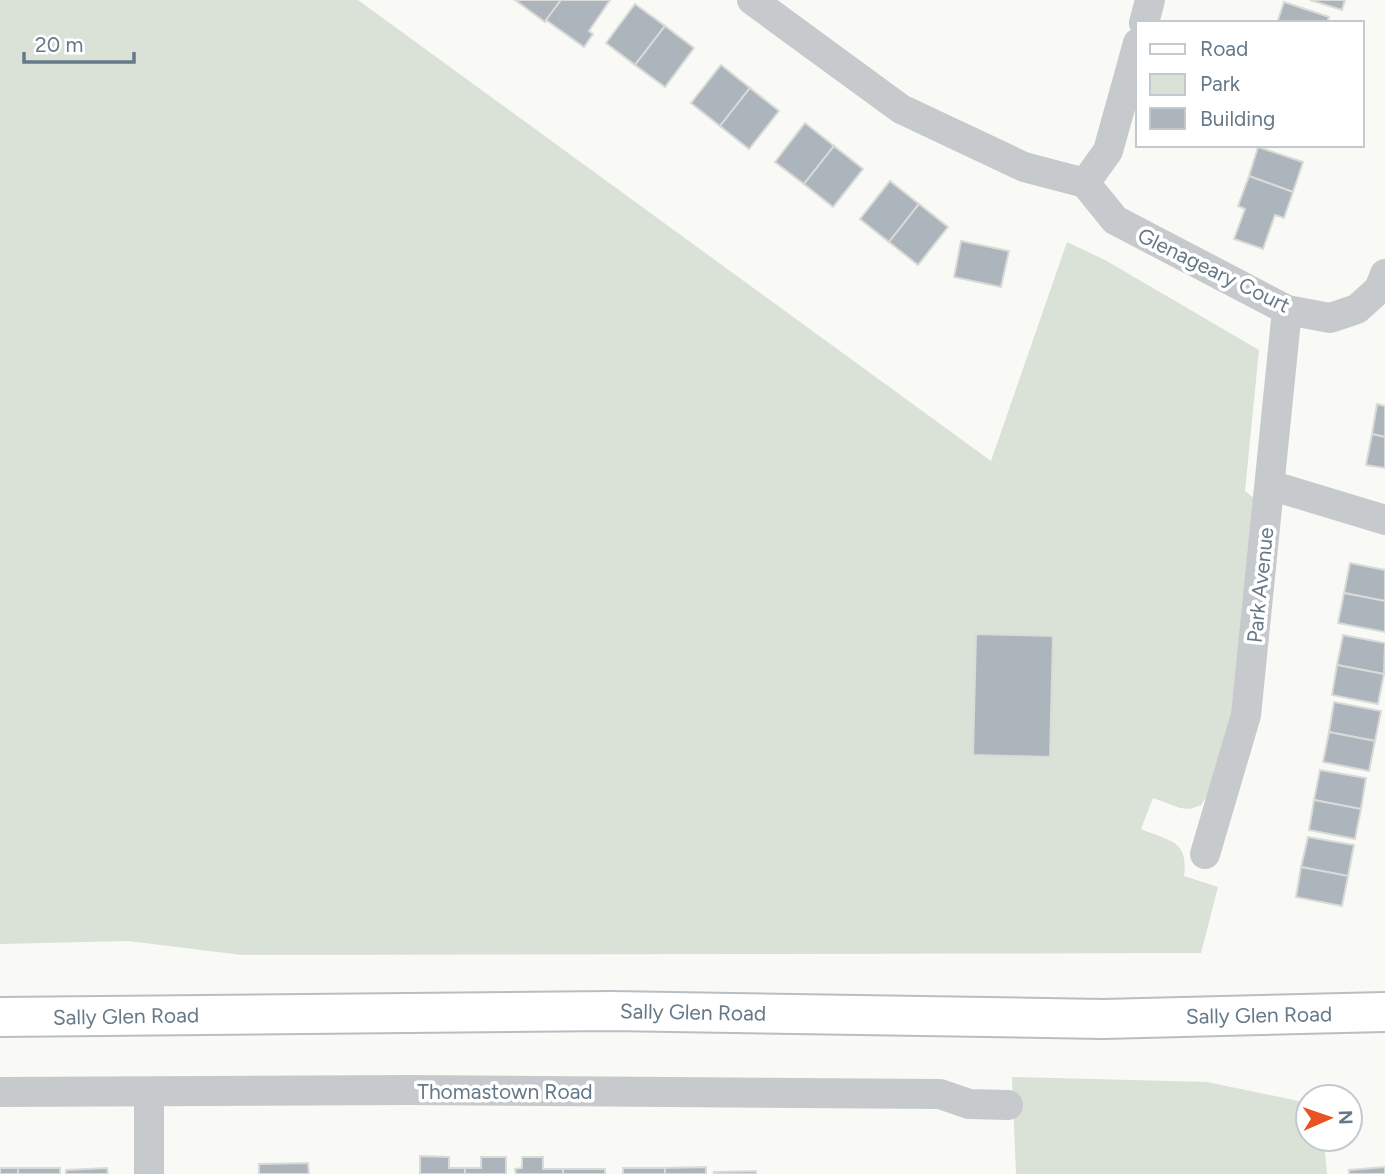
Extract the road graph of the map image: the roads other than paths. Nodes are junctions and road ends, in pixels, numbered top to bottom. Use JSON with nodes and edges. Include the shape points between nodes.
{"nodes":[{"id":1,"x":752,"y":0,"type":"edge"},
{"id":2,"x":1150,"y":0,"type":"edge"},
{"id":3,"x":1145,"y":21,"type":"edge"},
{"id":4,"x":1136,"y":50,"type":"edge"},
{"id":5,"x":1085,"y":183,"type":"junction"},
{"id":6,"x":1385,"y":274,"type":"edge"},
{"id":7,"x":1287,"y":310,"type":"junction"},
{"id":8,"x":1270,"y":485,"type":"junction"},
{"id":9,"x":1385,"y":520,"type":"edge"},
{"id":10,"x":1205,"y":854,"type":"dead end"},
{"id":11,"x":1385,"y":1012,"type":"edge"},
{"id":12,"x":0,"y":1017,"type":"edge"},
{"id":13,"x":0,"y":1092,"type":"edge"},
{"id":14,"x":149,"y":1092,"type":"junction"},
{"id":15,"x":1008,"y":1105,"type":"dead end"},
{"id":16,"x":149,"y":1174,"type":"edge"}],
"edges":[{"from":1,"to":5,"type":"street","via":[[901,109],[1024,167]]},
{"from":2,"to":3,"type":"street"},
{"from":4,"to":5,"type":"street","via":[[1108,151]]},
{"from":5,"to":7,"type":"street","name":"Glenageary Court","via":[[1115,220]]},
{"from":6,"to":7,"type":"street","name":"Glenageary Court","via":[[1379,289],[1357,309],[1330,318]]},
{"from":7,"to":8,"type":"street","name":"Park Avenue"},
{"from":8,"to":9,"type":"street"},
{"from":8,"to":10,"type":"street","name":"Park Avenue","via":[[1246,715]]},
{"from":11,"to":12,"type":"main road","name":"Sally Glen Road","via":[[1103,1019],[611,1011]]},
{"from":13,"to":14,"type":"street","name":"Thomastown Road"},
{"from":14,"to":15,"type":"street","name":"Thomastown Road","via":[[940,1094],[969,1104]]},
{"from":14,"to":16,"type":"street"}]}
